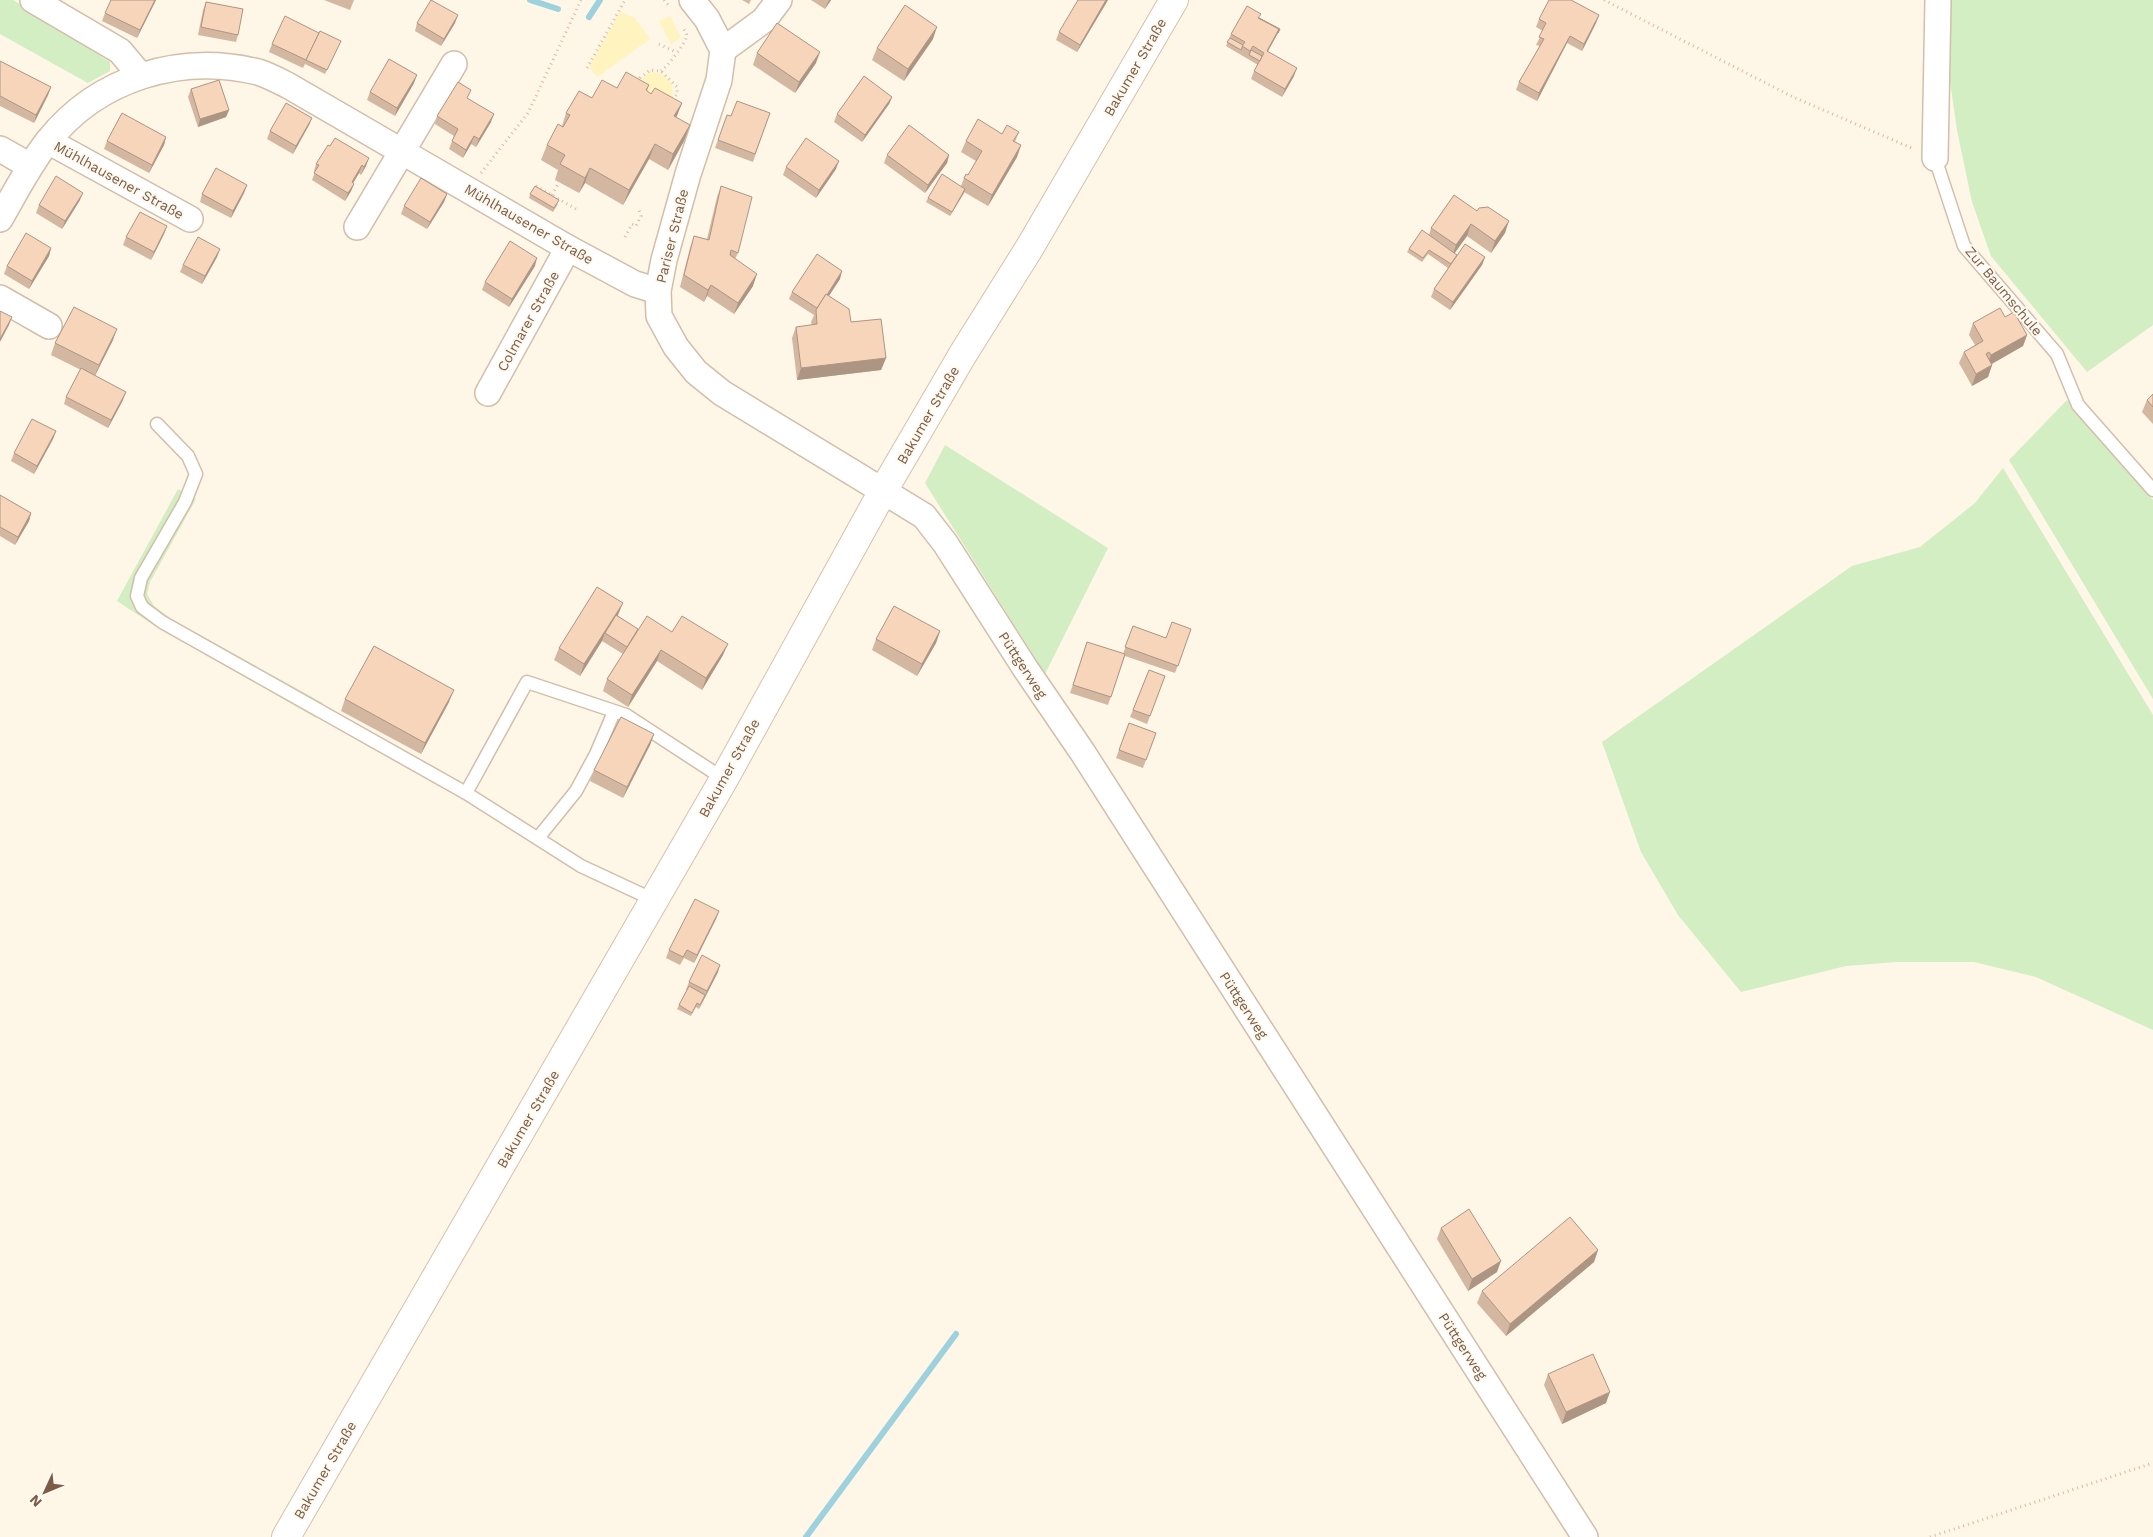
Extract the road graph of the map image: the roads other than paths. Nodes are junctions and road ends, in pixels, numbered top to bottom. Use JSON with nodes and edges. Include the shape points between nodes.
{"nodes":[{"id":1,"x":33,"y":0,"type":"edge"},
{"id":2,"x":780,"y":0,"type":"edge"},
{"id":3,"x":1174,"y":0,"type":"edge"},
{"id":4,"x":1938,"y":0,"type":"edge"},
{"id":5,"x":682,"y":5,"type":"edge"},
{"id":6,"x":723,"y":50,"type":"junction"},
{"id":7,"x":454,"y":64,"type":"dead end"},
{"id":8,"x":140,"y":75,"type":"junction"},
{"id":9,"x":48,"y":141,"type":"junction"},
{"id":10,"x":0,"y":149,"type":"edge"},
{"id":11,"x":402,"y":151,"type":"junction"},
{"id":12,"x":1935,"y":158,"type":"joint"},
{"id":13,"x":30,"y":166,"type":"junction"},
{"id":14,"x":0,"y":219,"type":"edge"},
{"id":15,"x":190,"y":219,"type":"dead end"},
{"id":16,"x":357,"y":227,"type":"dead end"},
{"id":17,"x":568,"y":248,"type":"junction"},
{"id":18,"x":658,"y":291,"type":"junction"},
{"id":19,"x":0,"y":298,"type":"edge"},
{"id":20,"x":49,"y":326,"type":"dead end"},
{"id":21,"x":488,"y":393,"type":"dead end"},
{"id":22,"x":157,"y":424,"type":"dead end"},
{"id":23,"x":2153,"y":490,"type":"edge"},
{"id":24,"x":883,"y":491,"type":"junction"},
{"id":25,"x":614,"y":712,"type":"junction"},
{"id":26,"x":724,"y":779,"type":"junction"},
{"id":27,"x":466,"y":793,"type":"junction"},
{"id":28,"x":538,"y":838,"type":"junction"},
{"id":29,"x":654,"y":900,"type":"junction"},
{"id":30,"x":286,"y":1537,"type":"edge"},
{"id":31,"x":1585,"y":1537,"type":"edge"}],
"edges":[{"from":1,"to":8,"type":"street","via":[[120,51]]},
{"from":2,"to":6,"type":"street","via":[[764,20]]},
{"from":3,"to":24,"type":"main road","name":"Bakumer Straße"},
{"from":4,"to":12,"type":"street","name":"Zur Baumschule"},
{"from":5,"to":6,"type":"street","via":[[706,19]]},
{"from":6,"to":18,"type":"street","name":"Pariser Straße","via":[[719,80],[688,174]]},
{"from":7,"to":11,"type":"street"},
{"from":8,"to":9,"type":"street","name":"Mühlhausener Straße","via":[[99,95],[68,119]]},
{"from":8,"to":11,"type":"street","name":"Mühlhausener Straße","via":[[194,66],[259,73],[289,86]]},
{"from":9,"to":13,"type":"street","name":"Mühlhausener Straße"},
{"from":9,"to":15,"type":"street","name":"Mühlhausener Straße"},
{"from":10,"to":13,"type":"street"},
{"from":11,"to":16,"type":"street"},
{"from":11,"to":17,"type":"street","name":"Mühlhausener Straße"},
{"from":12,"to":23,"type":"lane","name":"Zur Baumschule","via":[[1964,246],[2058,354],[2078,405]]},
{"from":13,"to":14,"type":"street","name":"Mühlhausener Straße"},
{"from":17,"to":18,"type":"street","name":"Mühlhausener Straße","via":[[635,284]]},
{"from":17,"to":21,"type":"street","name":"Colmarer Straße"},
{"from":18,"to":24,"type":"street","name":"Pariser Straße","via":[[660,316],[676,347],[696,372],[722,393]]},
{"from":19,"to":20,"type":"street"},
{"from":22,"to":27,"type":"lane","via":[[188,456],[196,474],[185,502],[141,578],[137,596],[142,608]]},
{"from":24,"to":26,"type":"main road","name":"Bakumer Straße"},
{"from":24,"to":31,"type":"street","name":"Püttgerweg","via":[[924,516],[945,543]]},
{"from":25,"to":26,"type":"lane","via":[[626,715]]},
{"from":25,"to":27,"type":"lane","via":[[527,682]]},
{"from":25,"to":28,"type":"lane","via":[[576,791]]},
{"from":26,"to":29,"type":"main road","name":"Bakumer Straße"},
{"from":27,"to":28,"type":"lane"},
{"from":28,"to":29,"type":"lane","via":[[581,866]]},
{"from":29,"to":30,"type":"main road","name":"Bakumer Straße"}]}
